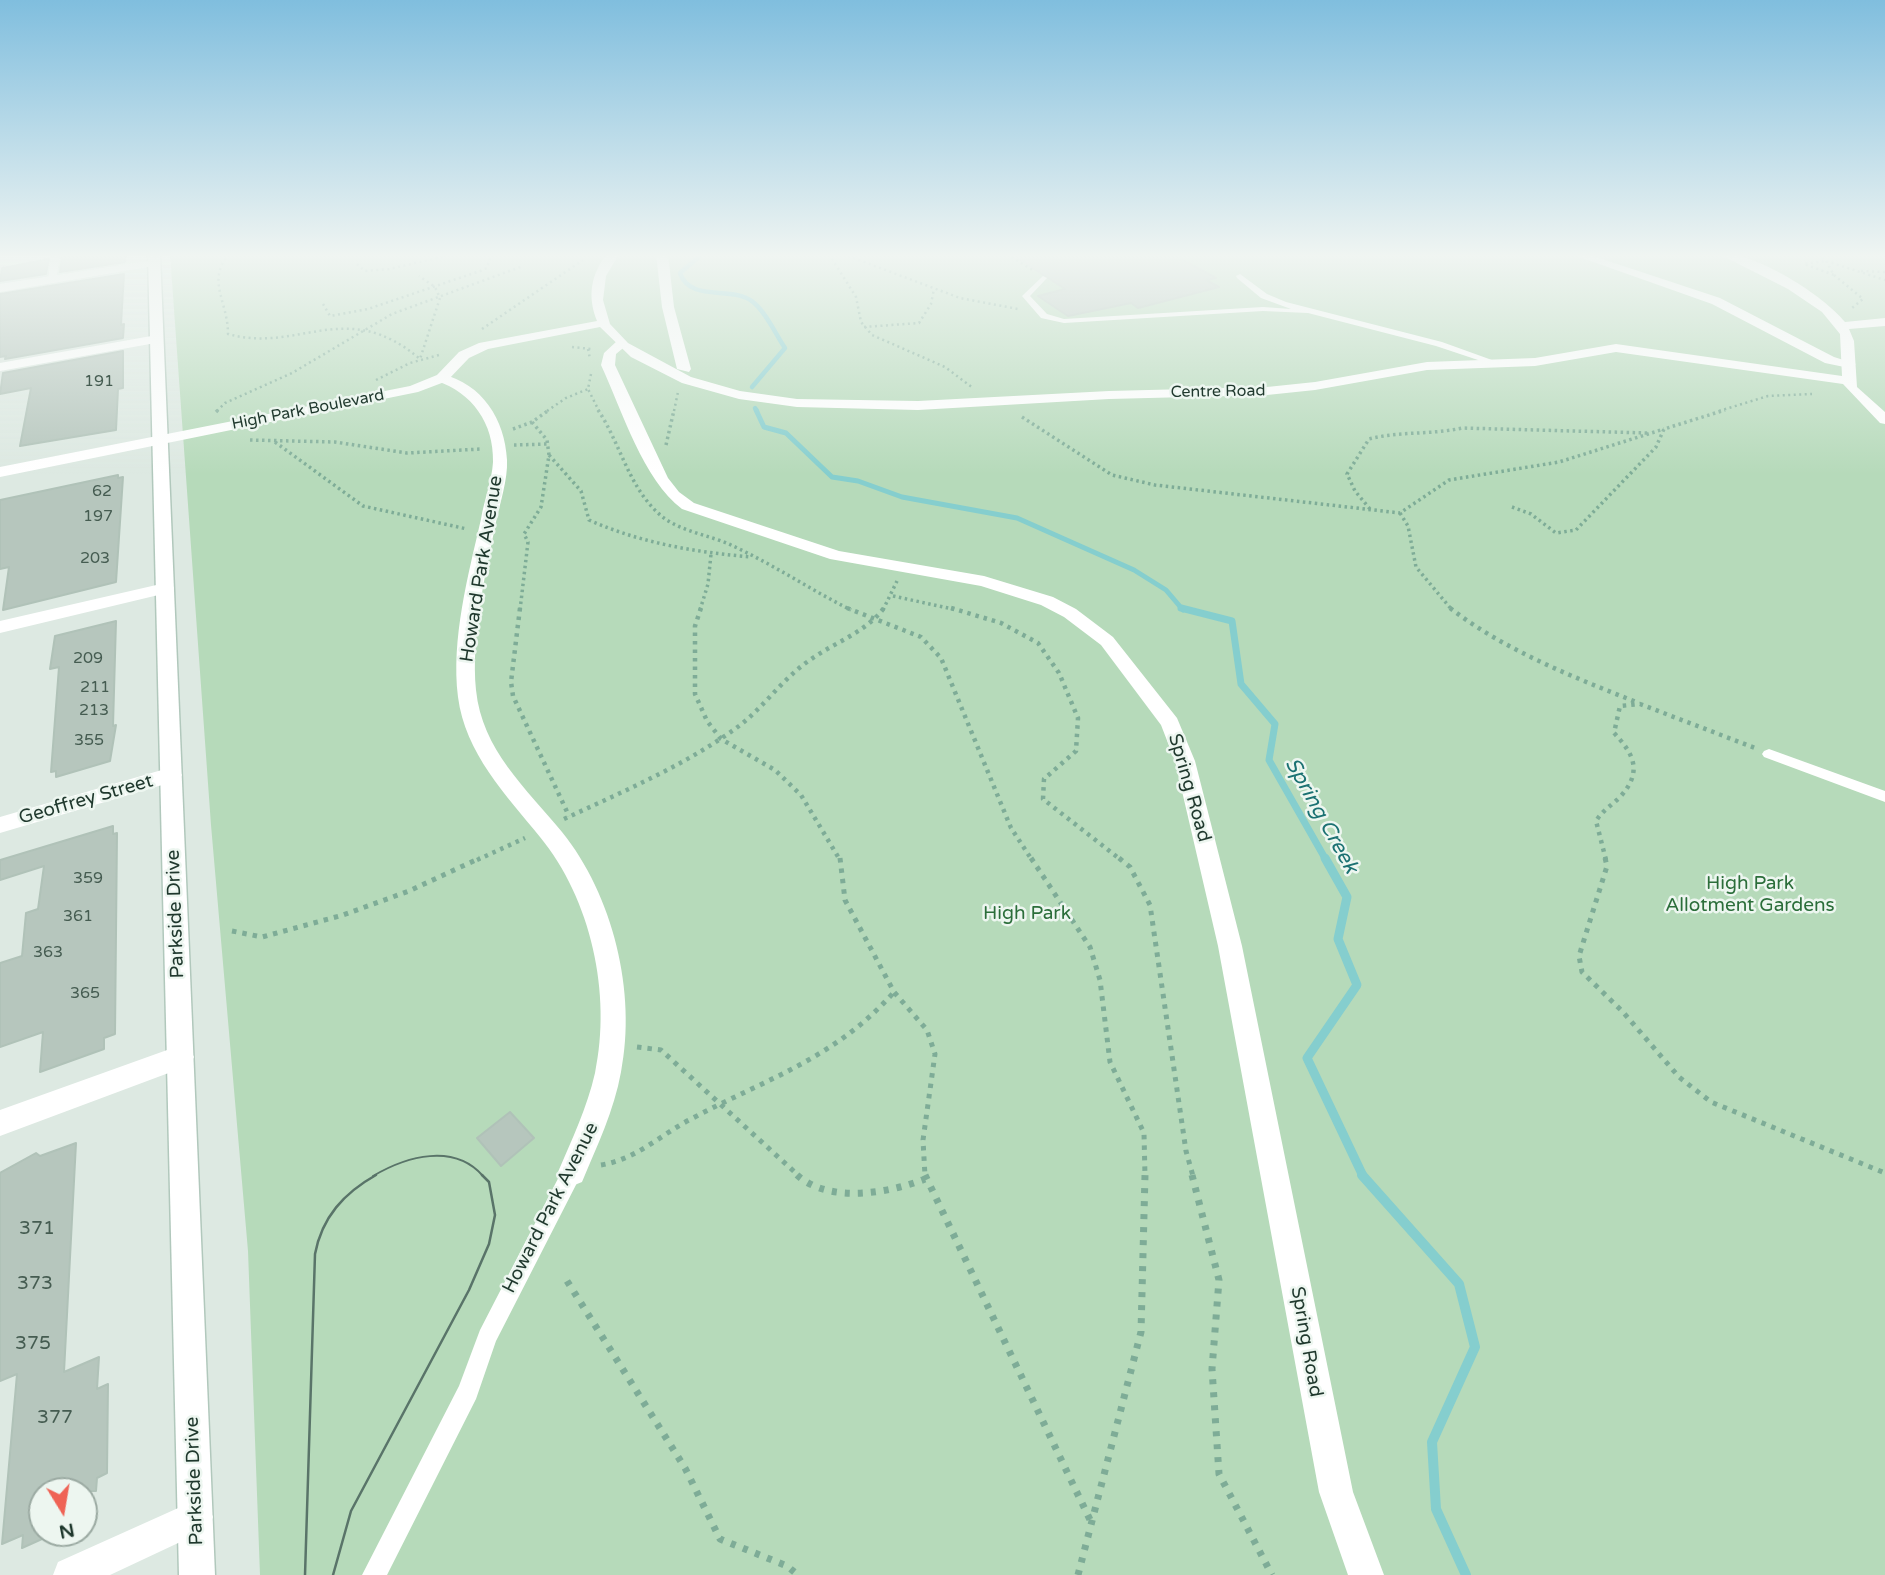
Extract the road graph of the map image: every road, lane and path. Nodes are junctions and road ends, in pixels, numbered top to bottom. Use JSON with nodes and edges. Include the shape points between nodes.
{"nodes":[{"id":1,"x":863,"y":327,"type":"edge"},
{"id":2,"x":157,"y":328,"type":"edge"},
{"id":3,"x":228,"y":328,"type":"edge"},
{"id":4,"x":325,"y":328,"type":"edge"},
{"id":5,"x":332,"y":328,"type":"edge"},
{"id":6,"x":366,"y":328,"type":"edge"},
{"id":7,"x":430,"y":328,"type":"edge"},
{"id":8,"x":485,"y":328,"type":"edge"},
{"id":9,"x":580,"y":328,"type":"edge"},
{"id":10,"x":607,"y":328,"type":"edge"},
{"id":11,"x":673,"y":328,"type":"edge"},
{"id":12,"x":1370,"y":328,"type":"edge"},
{"id":13,"x":1767,"y":328,"type":"edge"},
{"id":14,"x":1842,"y":328,"type":"edge"},
{"id":15,"x":359,"y":331,"type":"junction"},
{"id":16,"x":476,"y":334,"type":"dead end"},
{"id":17,"x":157,"y":339,"type":"junction"},
{"id":18,"x":622,"y":344,"type":"junction"},
{"id":19,"x":440,"y":355,"type":"dead end"},
{"id":20,"x":420,"y":359,"type":"junction"},
{"id":21,"x":1499,"y":364,"type":"junction"},
{"id":22,"x":1849,"y":364,"type":"junction"},
{"id":23,"x":0,"y":367,"type":"edge"},
{"id":24,"x":684,"y":369,"type":"dead end"},
{"id":25,"x":442,"y":378,"type":"junction"},
{"id":26,"x":1848,"y":381,"type":"junction"},
{"id":27,"x":679,"y":385,"type":"dead end"},
{"id":28,"x":366,"y":387,"type":"dead end"},
{"id":29,"x":1822,"y":393,"type":"dead end"},
{"id":30,"x":1000,"y":400,"type":"junction"},
{"id":31,"x":980,"y":401,"type":"junction"},
{"id":32,"x":213,"y":415,"type":"dead end"},
{"id":33,"x":1885,"y":420,"type":"edge"},
{"id":34,"x":532,"y":422,"type":"junction"},
{"id":35,"x":1664,"y":429,"type":"junction"},
{"id":36,"x":1651,"y":433,"type":"junction"},
{"id":37,"x":161,"y":440,"type":"junction"},
{"id":38,"x":248,"y":440,"type":"dead end"},
{"id":39,"x":498,"y":441,"type":"junction"},
{"id":40,"x":275,"y":442,"type":"junction"},
{"id":41,"x":548,"y":444,"type":"junction"},
{"id":42,"x":549,"y":455,"type":"junction"},
{"id":43,"x":654,"y":461,"type":"junction"},
{"id":44,"x":0,"y":472,"type":"edge"},
{"id":45,"x":1512,"y":507,"type":"dead end"},
{"id":46,"x":1371,"y":510,"type":"junction"},
{"id":47,"x":1399,"y":513,"type":"junction"},
{"id":48,"x":488,"y":529,"type":"junction"},
{"id":49,"x":711,"y":554,"type":"junction"},
{"id":50,"x":755,"y":558,"type":"junction"},
{"id":51,"x":904,"y":568,"type":"junction"},
{"id":52,"x":166,"y":588,"type":"junction"},
{"id":53,"x":893,"y":596,"type":"junction"},
{"id":54,"x":875,"y":621,"type":"junction"},
{"id":55,"x":0,"y":627,"type":"edge"},
{"id":56,"x":1640,"y":704,"type":"junction"},
{"id":57,"x":721,"y":739,"type":"junction"},
{"id":58,"x":1769,"y":754,"type":"joint"},
{"id":59,"x":172,"y":775,"type":"junction"},
{"id":60,"x":1885,"y":797,"type":"edge"},
{"id":61,"x":569,"y":816,"type":"junction"},
{"id":62,"x":0,"y":825,"type":"edge"},
{"id":63,"x":545,"y":827,"type":"junction"},
{"id":64,"x":232,"y":931,"type":"dead end"},
{"id":65,"x":894,"y":992,"type":"junction"},
{"id":66,"x":611,"y":1047,"type":"junction"},
{"id":67,"x":181,"y":1057,"type":"junction"},
{"id":68,"x":723,"y":1105,"type":"junction"},
{"id":69,"x":0,"y":1123,"type":"edge"},
{"id":70,"x":573,"y":1170,"type":"junction"},
{"id":71,"x":1885,"y":1173,"type":"edge"},
{"id":72,"x":925,"y":1179,"type":"junction"},
{"id":73,"x":567,"y":1281,"type":"dead end"},
{"id":74,"x":196,"y":1517,"type":"junction"},
{"id":75,"x":1092,"y":1525,"type":"junction"},
{"id":76,"x":71,"y":1575,"type":"edge"},
{"id":77,"x":197,"y":1575,"type":"edge"},
{"id":78,"x":374,"y":1575,"type":"edge"},
{"id":79,"x":797,"y":1575,"type":"edge"},
{"id":80,"x":1078,"y":1575,"type":"edge"},
{"id":81,"x":1272,"y":1575,"type":"edge"},
{"id":82,"x":1366,"y":1575,"type":"edge"}],
"edges":[{"from":1,"to":31,"type":"path","via":[[945,367],[970,383]]},
{"from":2,"to":17,"type":"street","name":"Parkside Drive"},
{"from":3,"to":4,"type":"path","via":[[228,334],[239,338]]},
{"from":5,"to":15,"type":"path"},
{"from":6,"to":15,"type":"path"},
{"from":7,"to":20,"type":"path"},
{"from":8,"to":16,"type":"path"},
{"from":9,"to":25,"type":"street","name":"High Park Boulevard","via":[[484,346],[464,355]]},
{"from":10,"to":18,"type":"street","name":"Centre Road"},
{"from":11,"to":24,"type":"street"},
{"from":12,"to":21,"type":"lane"},
{"from":13,"to":22,"type":"street","via":[[1830,360]]},
{"from":14,"to":22,"type":"street"},
{"from":15,"to":20,"type":"path","via":[[401,344]]},
{"from":15,"to":32,"type":"path","via":[[292,373],[225,403]]},
{"from":17,"to":23,"type":"street"},
{"from":17,"to":37,"type":"street","name":"Parkside Drive"},
{"from":18,"to":31,"type":"street","name":"Centre Road","via":[[673,374],[751,397],[851,405]]},
{"from":18,"to":43,"type":"street","name":"Spring Road","via":[[610,353],[608,365]]},
{"from":19,"to":20,"type":"path"},
{"from":20,"to":28,"type":"path"},
{"from":21,"to":26,"type":"street","name":"Centre Road","via":[[1549,361],[1616,348]]},
{"from":21,"to":30,"type":"street","name":"Centre Road","via":[[1427,366],[1267,391]]},
{"from":22,"to":26,"type":"street"},
{"from":25,"to":37,"type":"street","name":"High Park Boulevard","via":[[413,389]]},
{"from":25,"to":39,"type":"street","name":"Howard Park Avenue","via":[[467,388],[480,400]]},
{"from":26,"to":33,"type":"street"},
{"from":27,"to":43,"type":"path","via":[[664,454]]},
{"from":29,"to":35,"type":"path","via":[[1768,396]]},
{"from":30,"to":31,"type":"street","name":"Centre Road"},
{"from":30,"to":46,"type":"path","via":[[1112,475],[1155,485]]},
{"from":34,"to":39,"type":"path"},
{"from":34,"to":41,"type":"path"},
{"from":34,"to":50,"type":"path","via":[[588,389],[614,433],[629,472],[656,512]]},
{"from":35,"to":36,"type":"path"},
{"from":35,"to":45,"type":"path","via":[[1656,447],[1576,530],[1556,533],[1531,514]]},
{"from":36,"to":46,"type":"path","via":[[1462,428],[1434,434],[1387,433],[1369,439],[1347,474],[1354,491]]},
{"from":36,"to":47,"type":"path","via":[[1559,462],[1450,480]]},
{"from":37,"to":44,"type":"street","name":"High Park Boulevard"},
{"from":37,"to":52,"type":"street","name":"Parkside Drive"},
{"from":38,"to":40,"type":"path"},
{"from":39,"to":40,"type":"path","via":[[421,454],[335,442]]},
{"from":39,"to":41,"type":"path"},
{"from":39,"to":48,"type":"street","name":"Howard Park Avenue"},
{"from":40,"to":48,"type":"path","via":[[363,506],[457,527]]},
{"from":41,"to":42,"type":"path"},
{"from":42,"to":49,"type":"path","via":[[577,481],[587,499],[589,520],[622,536]]},
{"from":42,"to":61,"type":"path","via":[[541,507],[524,534],[527,542],[511,682],[516,708]]},
{"from":43,"to":51,"type":"street","name":"Spring Road","via":[[673,495],[688,506],[794,543]]},
{"from":46,"to":47,"type":"path"},
{"from":47,"to":56,"type":"path","via":[[1411,531],[1417,570],[1455,614],[1539,660]]},
{"from":48,"to":63,"type":"street","name":"Howard Park Avenue","via":[[465,680],[470,716],[481,741]]},
{"from":49,"to":50,"type":"path"},
{"from":49,"to":57,"type":"path","via":[[708,584],[695,626],[695,694]]},
{"from":50,"to":54,"type":"path"},
{"from":51,"to":53,"type":"path"},
{"from":51,"to":82,"type":"street","name":"Spring Road","via":[[1021,591],[1070,613],[1107,640],[1170,723],[1185,761],[1230,946],[1336,1492]]},
{"from":52,"to":55,"type":"street"},
{"from":52,"to":59,"type":"street","name":"Parkside Drive"},
{"from":53,"to":54,"type":"path"},
{"from":53,"to":81,"type":"path","via":[[1001,623],[1038,643],[1059,673],[1078,718],[1076,751],[1044,779],[1043,799],[1130,867],[1150,905],[1186,1151],[1219,1280],[1212,1369],[1219,1474]]},
{"from":54,"to":57,"type":"path","via":[[808,662]]},
{"from":54,"to":75,"type":"path","via":[[921,637],[941,658],[1011,828],[1090,947],[1100,980],[1110,1062],[1144,1133],[1141,1332]]},
{"from":56,"to":58,"type":"path"},
{"from":56,"to":71,"type":"path","via":[[1620,706],[1614,726],[1634,764],[1630,781],[1596,821],[1607,866],[1579,956],[1582,972],[1679,1077],[1711,1102]]},
{"from":57,"to":61,"type":"path","via":[[647,781]]},
{"from":57,"to":65,"type":"path","via":[[775,770],[801,795],[840,858],[845,900]]},
{"from":58,"to":60,"type":"lane"},
{"from":59,"to":62,"type":"street","name":"Geoffrey Street"},
{"from":59,"to":67,"type":"street","name":"Parkside Drive"},
{"from":61,"to":63,"type":"path"},
{"from":63,"to":64,"type":"path","via":[[409,891],[342,915],[262,937]]},
{"from":63,"to":66,"type":"street","name":"Howard Park Avenue","via":[[572,861],[594,913],[607,980]]},
{"from":65,"to":68,"type":"path","via":[[878,1013],[838,1045]]},
{"from":65,"to":72,"type":"path","via":[[927,1030],[935,1054],[923,1140]]},
{"from":66,"to":68,"type":"path","via":[[661,1050]]},
{"from":66,"to":70,"type":"street","name":"Howard Park Avenue","via":[[594,1126]]},
{"from":67,"to":69,"type":"street"},
{"from":67,"to":74,"type":"street","name":"Parkside Drive"},
{"from":68,"to":70,"type":"path","via":[[689,1119],[641,1153]]},
{"from":68,"to":72,"type":"path","via":[[804,1181],[863,1195],[892,1193]]},
{"from":70,"to":78,"type":"lane","name":"Howard Park Avenue","via":[[486,1337],[468,1391]]},
{"from":72,"to":75,"type":"path"},
{"from":73,"to":79,"type":"path","via":[[685,1468],[720,1539],[787,1566]]},
{"from":74,"to":76,"type":"street"},
{"from":74,"to":77,"type":"street","name":"Parkside Drive"},
{"from":75,"to":80,"type":"path"}]}
